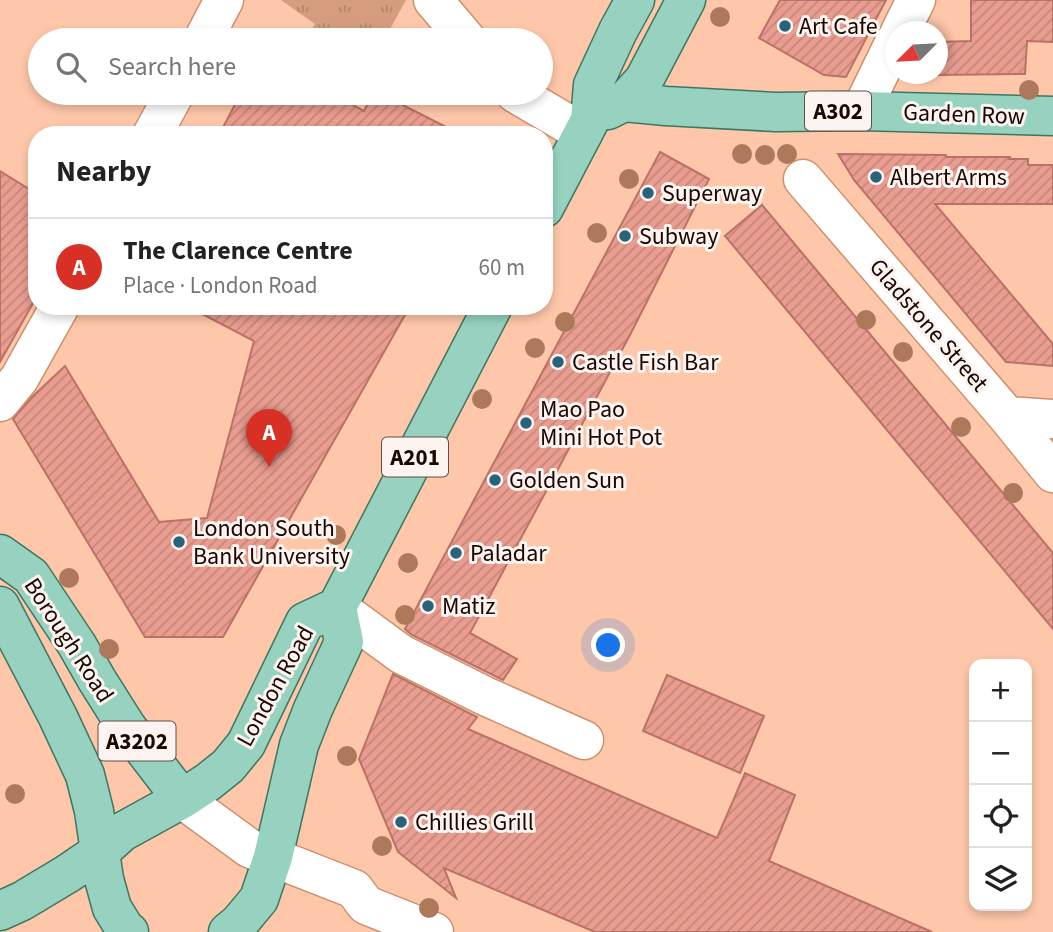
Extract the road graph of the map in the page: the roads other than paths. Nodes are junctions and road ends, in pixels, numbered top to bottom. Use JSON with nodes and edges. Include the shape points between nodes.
{"nodes":[{"id":1,"x":224,"y":0,"type":"edge"},
{"id":2,"x":433,"y":0,"type":"edge"},
{"id":3,"x":635,"y":0,"type":"edge"},
{"id":4,"x":686,"y":0,"type":"edge"},
{"id":5,"x":916,"y":0,"type":"edge"},
{"id":6,"x":906,"y":21,"type":"edge"},
{"id":7,"x":209,"y":28,"type":"edge"},
{"id":8,"x":457,"y":28,"type":"edge"},
{"id":9,"x":885,"y":62,"type":"edge"},
{"id":10,"x":624,"y":102,"type":"junction"},
{"id":11,"x":168,"y":105,"type":"edge"},
{"id":12,"x":541,"y":105,"type":"edge"},
{"id":13,"x":861,"y":111,"type":"junction"},
{"id":14,"x":1053,"y":116,"type":"edge"},
{"id":15,"x":157,"y":126,"type":"edge"},
{"id":16,"x":587,"y":126,"type":"junction"},
{"id":17,"x":803,"y":179,"type":"dead end"},
{"id":18,"x":553,"y":191,"type":"edge"},
{"id":19,"x":55,"y":315,"type":"edge"},
{"id":20,"x":488,"y":315,"type":"edge"},
{"id":21,"x":0,"y":402,"type":"edge"},
{"id":22,"x":1007,"y":416,"type":"junction"},
{"id":23,"x":1053,"y":419,"type":"edge"},
{"id":24,"x":1053,"y":473,"type":"edge"},
{"id":25,"x":0,"y":554,"type":"edge"},
{"id":26,"x":0,"y":606,"type":"edge"},
{"id":27,"x":337,"y":607,"type":"junction"},
{"id":28,"x":584,"y":740,"type":"dead end"},
{"id":29,"x":182,"y":799,"type":"junction"},
{"id":30,"x":101,"y":851,"type":"junction"},
{"id":31,"x":273,"y":857,"type":"junction"},
{"id":32,"x":0,"y":911,"type":"edge"},
{"id":33,"x":260,"y":915,"type":"edge"},
{"id":34,"x":115,"y":931,"type":"edge"},
{"id":35,"x":228,"y":932,"type":"edge"},
{"id":36,"x":434,"y":932,"type":"edge"}],
"edges":[{"from":1,"to":7,"type":"street"},
{"from":2,"to":8,"type":"street"},
{"from":3,"to":16,"type":"main road","via":[[593,85]]},
{"from":4,"to":10,"type":"main road","via":[[644,80]]},
{"from":5,"to":6,"type":"street"},
{"from":9,"to":13,"type":"street"},
{"from":10,"to":13,"type":"main road","name":"Garden Row","number":"A302","via":[[776,112]]},
{"from":10,"to":16,"type":"main road"},
{"from":11,"to":15,"type":"street"},
{"from":12,"to":16,"type":"street"},
{"from":13,"to":14,"type":"main road","name":"Garden Row","number":"A302"},
{"from":16,"to":18,"type":"main road"},
{"from":17,"to":22,"type":"street","name":"Gladstone Street"},
{"from":19,"to":21,"type":"street","via":[[19,379]]},
{"from":20,"to":27,"type":"main road","name":"London Road","number":"A201"},
{"from":22,"to":23,"type":"street"},
{"from":22,"to":24,"type":"street","name":"Gladstone Street"},
{"from":25,"to":29,"type":"main road","name":"Borough Road","number":"A3202","via":[[32,576],[126,726]]},
{"from":26,"to":30,"type":"main road","name":"Borough Road","number":"A3202","via":[[85,775]]},
{"from":27,"to":28,"type":"street","via":[[401,654]]},
{"from":27,"to":29,"type":"main road","name":"London Road","via":[[305,622],[246,744],[228,766]]},
{"from":27,"to":31,"type":"main road","via":[[344,642],[299,745]]},
{"from":29,"to":30,"type":"main road","name":"London Road","via":[[122,832]]},
{"from":29,"to":31,"type":"street","via":[[248,848]]},
{"from":30,"to":32,"type":"main road","name":"London Road"},
{"from":30,"to":34,"type":"main road","number":"A3202"},
{"from":31,"to":33,"type":"main road"},
{"from":31,"to":36,"type":"street","via":[[354,889],[366,905]]},
{"from":33,"to":35,"type":"main road"}]}
